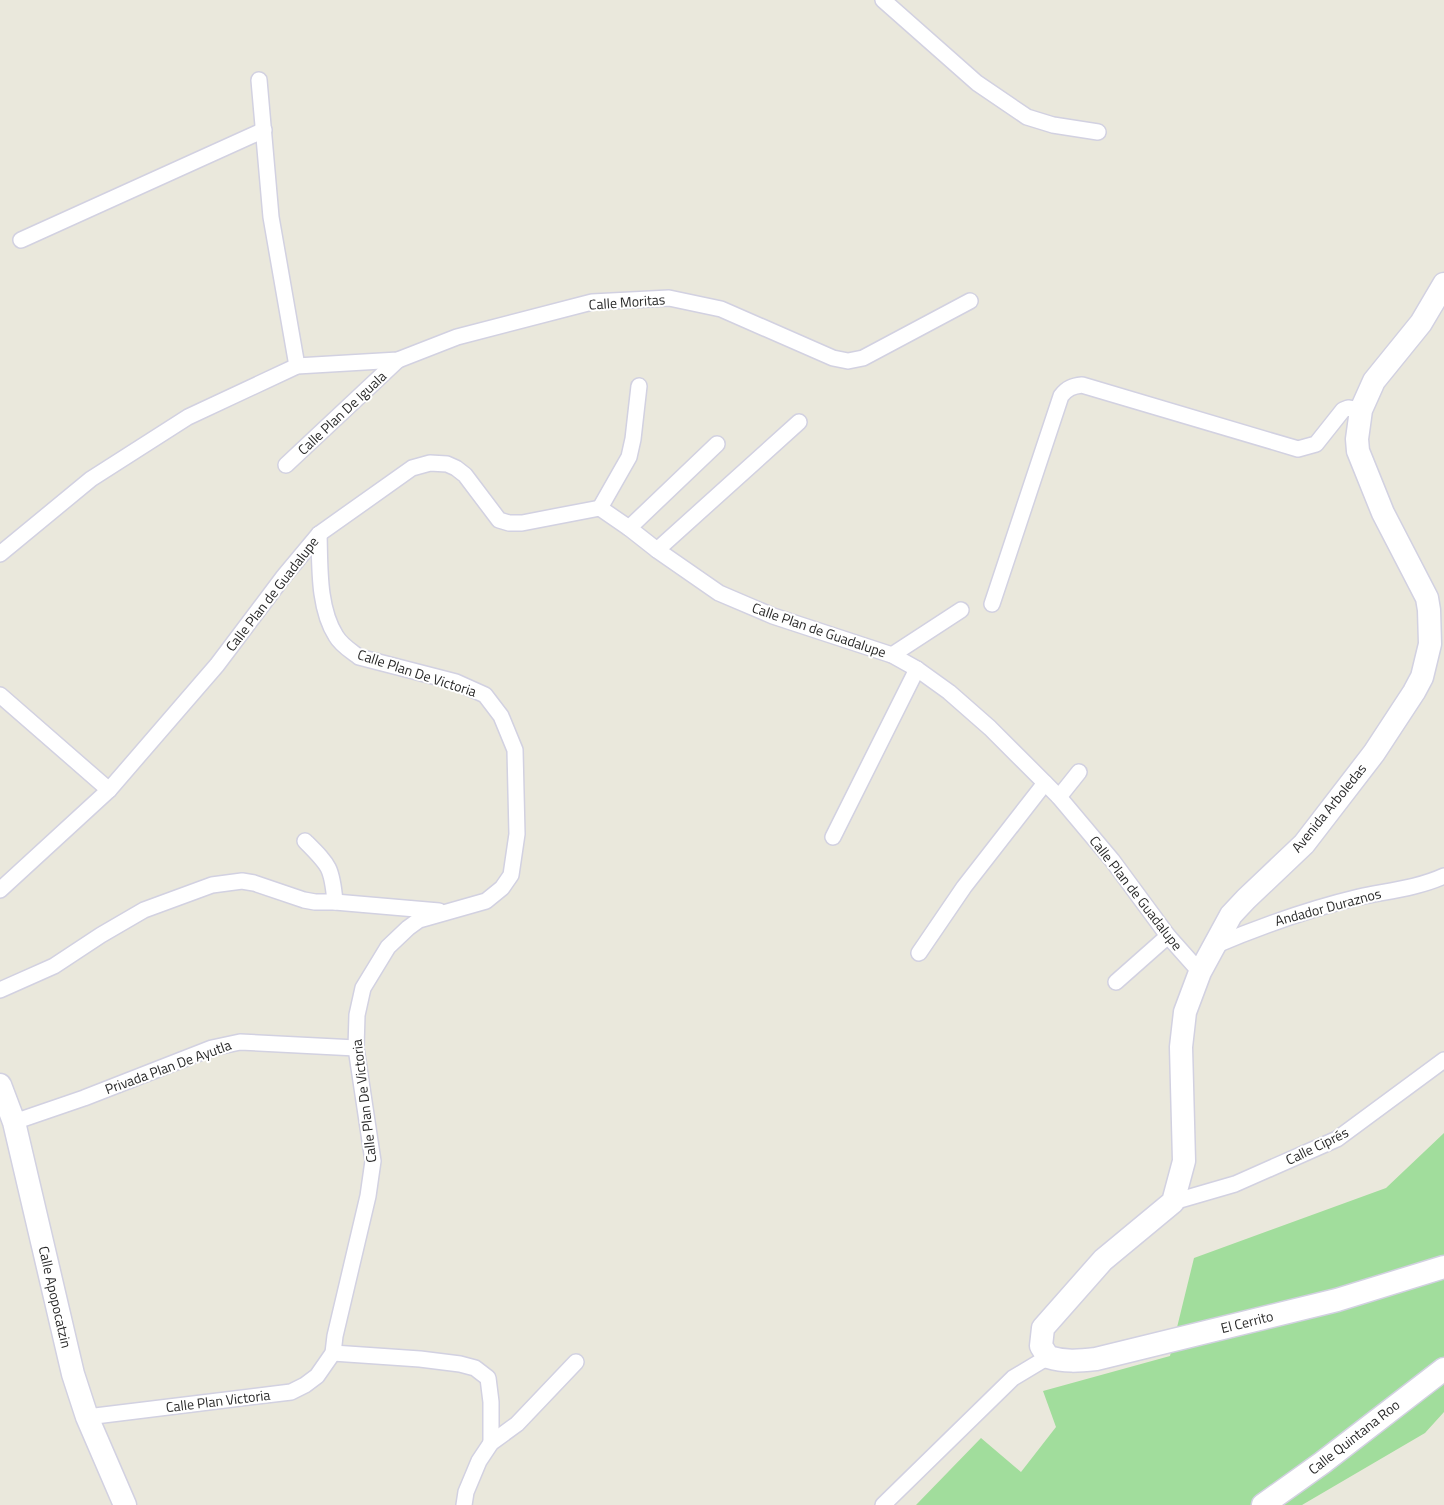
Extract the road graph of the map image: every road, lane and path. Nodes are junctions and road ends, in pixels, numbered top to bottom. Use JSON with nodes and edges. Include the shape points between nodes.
{"nodes":[{"id":1,"x":883,"y":0,"type":"edge"},
{"id":2,"x":259,"y":80,"type":"dead end"},
{"id":3,"x":264,"y":130,"type":"junction"},
{"id":4,"x":1098,"y":132,"type":"dead end"},
{"id":5,"x":21,"y":240,"type":"dead end"},
{"id":6,"x":1444,"y":284,"type":"edge"},
{"id":7,"x":970,"y":301,"type":"dead end"},
{"id":8,"x":398,"y":360,"type":"junction"},
{"id":9,"x":297,"y":366,"type":"junction"},
{"id":10,"x":639,"y":386,"type":"dead end"},
{"id":11,"x":1361,"y":410,"type":"junction"},
{"id":12,"x":799,"y":422,"type":"dead end"},
{"id":13,"x":716,"y":444,"type":"dead end"},
{"id":14,"x":286,"y":465,"type":"dead end"},
{"id":15,"x":600,"y":508,"type":"junction"},
{"id":16,"x":629,"y":528,"type":"junction"},
{"id":17,"x":320,"y":534,"type":"junction"},
{"id":18,"x":657,"y":550,"type":"junction"},
{"id":19,"x":0,"y":554,"type":"edge"},
{"id":20,"x":992,"y":604,"type":"dead end"},
{"id":21,"x":961,"y":610,"type":"dead end"},
{"id":22,"x":892,"y":655,"type":"junction"},
{"id":23,"x":917,"y":669,"type":"junction"},
{"id":24,"x":0,"y":695,"type":"edge"},
{"id":25,"x":1079,"y":772,"type":"dead end"},
{"id":26,"x":1045,"y":783,"type":"junction"},
{"id":27,"x":109,"y":790,"type":"junction"},
{"id":28,"x":1059,"y":798,"type":"junction"},
{"id":29,"x":833,"y":837,"type":"dead end"},
{"id":30,"x":305,"y":841,"type":"dead end"},
{"id":31,"x":1444,"y":876,"type":"edge"},
{"id":32,"x":0,"y":890,"type":"edge"},
{"id":33,"x":335,"y":902,"type":"junction"},
{"id":34,"x":446,"y":912,"type":"junction"},
{"id":35,"x":1168,"y":936,"type":"junction"},
{"id":36,"x":1214,"y":946,"type":"junction"},
{"id":37,"x":919,"y":953,"type":"dead end"},
{"id":38,"x":1200,"y":972,"type":"junction"},
{"id":39,"x":1116,"y":982,"type":"dead end"},
{"id":40,"x":0,"y":990,"type":"edge"},
{"id":41,"x":356,"y":1048,"type":"junction"},
{"id":42,"x":1444,"y":1060,"type":"edge"},
{"id":43,"x":0,"y":1085,"type":"edge"},
{"id":44,"x":14,"y":1122,"type":"junction"},
{"id":45,"x":1173,"y":1202,"type":"junction"},
{"id":46,"x":1444,"y":1267,"type":"edge"},
{"id":47,"x":333,"y":1353,"type":"junction"},
{"id":48,"x":1048,"y":1357,"type":"junction"},
{"id":49,"x":576,"y":1362,"type":"dead end"},
{"id":50,"x":1444,"y":1369,"type":"edge"},
{"id":51,"x":87,"y":1417,"type":"junction"},
{"id":52,"x":491,"y":1443,"type":"junction"},
{"id":53,"x":125,"y":1505,"type":"edge"},
{"id":54,"x":464,"y":1505,"type":"edge"},
{"id":55,"x":883,"y":1505,"type":"edge"},
{"id":56,"x":1263,"y":1505,"type":"edge"}],
"edges":[{"from":1,"to":4,"type":"street","via":[[977,83],[1027,117]]},
{"from":2,"to":3,"type":"street"},
{"from":3,"to":5,"type":"street"},
{"from":3,"to":9,"type":"street","via":[[271,218]]},
{"from":6,"to":11,"type":"main road","name":"Avenida Arboledas","via":[[1421,323],[1374,381]]},
{"from":7,"to":8,"type":"street","name":"Calle Moritas","via":[[863,358],[848,361],[833,358],[721,309],[669,298],[592,302],[457,338]]},
{"from":8,"to":9,"type":"street","name":"Calle Moritas"},
{"from":8,"to":14,"type":"street","name":"Calle Plan De Iguala"},
{"from":9,"to":19,"type":"street","via":[[188,417],[91,479]]},
{"from":10,"to":15,"type":"street","via":[[629,457]]},
{"from":11,"to":20,"type":"street","via":[[1343,410],[1316,444],[1298,450],[1082,386],[1066,390],[1061,396]]},
{"from":11,"to":36,"type":"main road","name":"Avenida Arboledas","via":[[1358,451],[1383,512],[1427,598],[1430,644],[1422,677],[1374,753],[1330,812],[1304,844],[1231,916]]},
{"from":12,"to":18,"type":"street"},
{"from":13,"to":16,"type":"street"},
{"from":15,"to":16,"type":"street","name":"Calle Plan de Guadalupe"},
{"from":15,"to":17,"type":"street","name":"Calle Plan de Guadalupe","via":[[509,523],[498,520],[465,475],[456,468],[430,462],[412,468]]},
{"from":16,"to":18,"type":"street","name":"Calle Plan de Guadalupe"},
{"from":17,"to":27,"type":"street","name":"Calle Plan de Guadalupe","via":[[217,665]]},
{"from":17,"to":34,"type":"street","name":"Calle Plan De Victoria","via":[[320,580],[325,611],[336,636],[347,649],[359,657],[456,682],[485,695],[501,716],[515,750],[517,834],[511,875],[502,888],[486,900]]},
{"from":18,"to":22,"type":"street","name":"Calle Plan de Guadalupe","via":[[719,593],[773,616]]},
{"from":21,"to":22,"type":"street"},
{"from":22,"to":23,"type":"street","name":"Calle Plan de Guadalupe"},
{"from":23,"to":26,"type":"street","name":"Calle Plan de Guadalupe","via":[[990,728]]},
{"from":23,"to":29,"type":"street"},
{"from":24,"to":27,"type":"street"},
{"from":25,"to":28,"type":"street"},
{"from":26,"to":28,"type":"street","name":"Calle Plan de Guadalupe"},
{"from":26,"to":37,"type":"street","via":[[964,887]]},
{"from":27,"to":32,"type":"street","name":"Calle Plan de Guadalupe"},
{"from":28,"to":35,"type":"street","name":"Calle Plan de Guadalupe","via":[[1112,860]]},
{"from":30,"to":33,"type":"street","via":[[328,866]]},
{"from":31,"to":36,"type":"street","name":"Andador Duraznos","via":[[1262,925]]},
{"from":33,"to":34,"type":"street"},
{"from":33,"to":40,"type":"street","via":[[304,900],[242,881],[212,885],[144,910],[54,966]]},
{"from":34,"to":41,"type":"street","name":"Calle Plan De Victoria","via":[[419,920],[388,947],[363,988],[357,1015]]},
{"from":35,"to":38,"type":"street","name":"Calle Plan de Guadalupe"},
{"from":35,"to":39,"type":"street"},
{"from":36,"to":38,"type":"main road","name":"Avenida Arboledas"},
{"from":38,"to":45,"type":"main road","name":"Avenida Arboledas","via":[[1185,1012],[1181,1047],[1184,1160]]},
{"from":41,"to":44,"type":"street","name":"Privada Plan De Ayutla","via":[[240,1042],[212,1048]]},
{"from":41,"to":47,"type":"street","name":"Calle Plan De Victoria","via":[[373,1162]]},
{"from":42,"to":45,"type":"street","name":"Calle Ciprés","via":[[1337,1139],[1235,1184]]},
{"from":43,"to":44,"type":"main road","name":"Calle Apopocatzin"},
{"from":44,"to":51,"type":"main road","name":"Calle Apopocatzin","via":[[73,1374]]},
{"from":45,"to":48,"type":"main road","via":[[1103,1260],[1043,1328],[1041,1346]]},
{"from":46,"to":48,"type":"main road","name":"El Cerrito","via":[[1337,1300],[1096,1359],[1062,1361]]},
{"from":47,"to":51,"type":"street","name":"Calle Plan Victoria","via":[[317,1376],[290,1392]]},
{"from":47,"to":52,"type":"street","via":[[420,1359],[475,1368],[488,1378]]},
{"from":48,"to":55,"type":"street","via":[[1013,1378]]},
{"from":49,"to":52,"type":"street","via":[[517,1424]]},
{"from":50,"to":56,"type":"main road","name":"Calle Quintana Roo"},
{"from":51,"to":53,"type":"main road","name":"Calle Apopocatzin"},
{"from":52,"to":54,"type":"street","via":[[479,1461]]}]}
